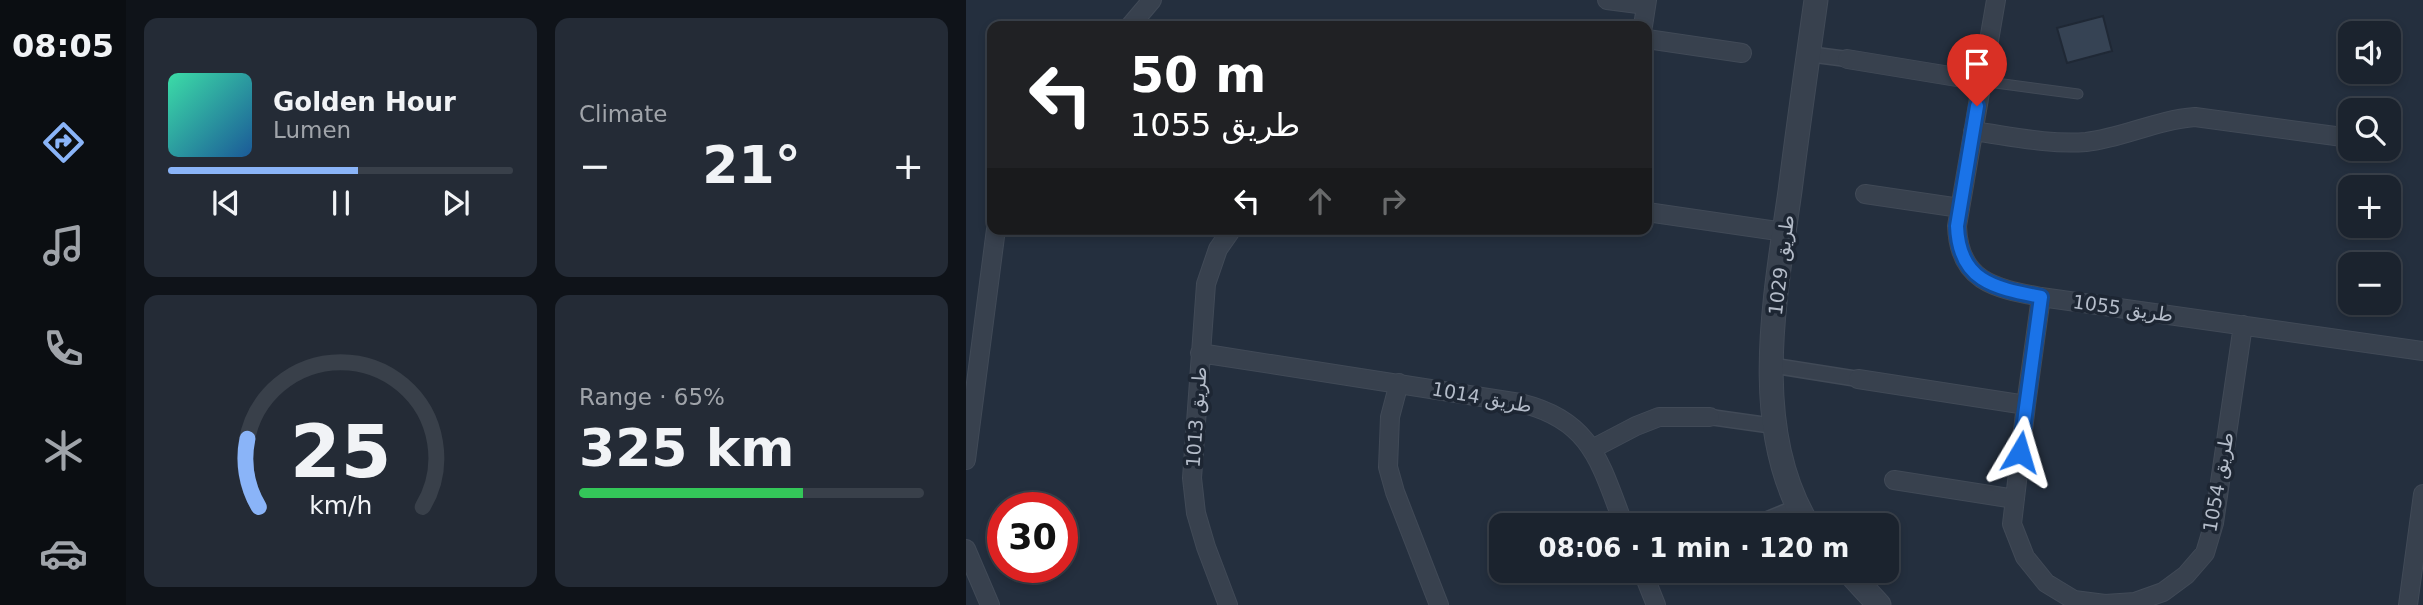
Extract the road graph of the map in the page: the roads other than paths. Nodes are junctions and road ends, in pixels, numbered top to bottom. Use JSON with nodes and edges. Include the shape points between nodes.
{"nodes":[{"id":1,"x":1152,"y":0,"type":"edge"},
{"id":2,"x":1607,"y":0,"type":"edge"},
{"id":3,"x":1815,"y":0,"type":"edge"},
{"id":4,"x":1996,"y":0,"type":"edge"},
{"id":5,"x":1647,"y":3,"type":"edge"},
{"id":6,"x":1134,"y":21,"type":"edge"},
{"id":7,"x":1644,"y":21,"type":"edge"},
{"id":8,"x":1652,"y":41,"type":"edge"},
{"id":9,"x":1742,"y":53,"type":"dead end"},
{"id":10,"x":1808,"y":54,"type":"junction"},
{"id":11,"x":1847,"y":59,"type":"joint"},
{"id":12,"x":1981,"y":81,"type":"junction"},
{"id":13,"x":2078,"y":94,"type":"dead end"},
{"id":14,"x":1973,"y":131,"type":"junction"},
{"id":15,"x":2338,"y":136,"type":"edge"},
{"id":16,"x":1865,"y":194,"type":"dead end"},
{"id":17,"x":1960,"y":208,"type":"junction"},
{"id":18,"x":1652,"y":213,"type":"edge"},
{"id":19,"x":1784,"y":232,"type":"junction"},
{"id":20,"x":995,"y":235,"type":"edge"},
{"id":21,"x":1229,"y":235,"type":"edge"},
{"id":22,"x":2041,"y":297,"type":"junction"},
{"id":23,"x":2243,"y":325,"type":"junction"},
{"id":24,"x":2423,"y":351,"type":"edge"},
{"id":25,"x":1199,"y":353,"type":"junction"},
{"id":26,"x":1770,"y":365,"type":"junction"},
{"id":27,"x":1858,"y":379,"type":"joint"},
{"id":28,"x":1399,"y":383,"type":"junction"},
{"id":29,"x":2026,"y":405,"type":"junction"},
{"id":30,"x":1710,"y":417,"type":"joint"},
{"id":31,"x":1774,"y":426,"type":"junction"},
{"id":32,"x":1592,"y":449,"type":"junction"},
{"id":33,"x":966,"y":460,"type":"edge"},
{"id":34,"x":1894,"y":480,"type":"dead end"},
{"id":35,"x":2423,"y":494,"type":"edge"},
{"id":36,"x":2015,"y":499,"type":"junction"},
{"id":37,"x":1619,"y":513,"type":"edge"},
{"id":38,"x":1802,"y":513,"type":"edge"},
{"id":39,"x":966,"y":550,"type":"edge"},
{"id":40,"x":1647,"y":583,"type":"edge"},
{"id":41,"x":1859,"y":583,"type":"edge"},
{"id":42,"x":2136,"y":603,"type":"edge"},
{"id":43,"x":990,"y":605,"type":"edge"},
{"id":44,"x":1228,"y":605,"type":"edge"},
{"id":45,"x":1439,"y":605,"type":"edge"},
{"id":46,"x":1656,"y":605,"type":"edge"},
{"id":47,"x":1879,"y":605,"type":"edge"},
{"id":48,"x":2408,"y":605,"type":"edge"}],
"edges":[{"from":1,"to":6,"type":"street"},
{"from":2,"to":5,"type":"street"},
{"from":3,"to":10,"type":"street","name":"طريق 1029"},
{"from":4,"to":12,"type":"street","name":"طريق 1055"},
{"from":5,"to":7,"type":"street"},
{"from":8,"to":9,"type":"street"},
{"from":10,"to":11,"type":"street"},
{"from":10,"to":19,"type":"street","name":"طريق 1029"},
{"from":11,"to":12,"type":"street"},
{"from":12,"to":13,"type":"lane"},
{"from":12,"to":14,"type":"street","name":"طريق 1055"},
{"from":14,"to":15,"type":"street","via":[[2087,142],[2195,117]]},
{"from":14,"to":17,"type":"street","name":"طريق 1055"},
{"from":16,"to":17,"type":"street"},
{"from":17,"to":22,"type":"street","name":"طريق 1055","via":[[1958,243],[1973,273],[2002,290]]},
{"from":18,"to":19,"type":"street"},
{"from":19,"to":26,"type":"street","name":"طريق 1029"},
{"from":20,"to":33,"type":"street"},
{"from":21,"to":25,"type":"street","name":"طريق 1013","via":[[1206,284]]},
{"from":22,"to":23,"type":"street","name":"طريق 1055"},
{"from":22,"to":29,"type":"street","name":"طريق 1054"},
{"from":23,"to":24,"type":"street","name":"طريق 1055"},
{"from":23,"to":42,"type":"street","name":"طريق 1054","via":[[2214,523],[2205,553],[2163,592]]},
{"from":25,"to":28,"type":"street","name":"طريق 1014"},
{"from":25,"to":44,"type":"street","name":"طريق 1013","via":[[1192,478],[1196,513]]},
{"from":26,"to":27,"type":"street"},
{"from":26,"to":31,"type":"street","name":"طريق 1029"},
{"from":27,"to":29,"type":"street"},
{"from":28,"to":32,"type":"street","name":"طريق 1014","via":[[1541,408],[1570,425]]},
{"from":28,"to":45,"type":"street","via":[[1390,417],[1388,467]]},
{"from":29,"to":36,"type":"street","name":"طريق 1054"},
{"from":30,"to":31,"type":"street"},
{"from":30,"to":32,"type":"street","via":[[1659,417]]},
{"from":31,"to":38,"type":"street","name":"طريق 1029"},
{"from":32,"to":37,"type":"street","name":"طريق 1014"},
{"from":34,"to":36,"type":"street"},
{"from":35,"to":48,"type":"street"},
{"from":36,"to":42,"type":"street","name":"طريق 1054","via":[[2012,524],[2025,557],[2046,583],[2074,600]]},
{"from":39,"to":43,"type":"street"},
{"from":40,"to":46,"type":"street"},
{"from":41,"to":47,"type":"street"}]}
